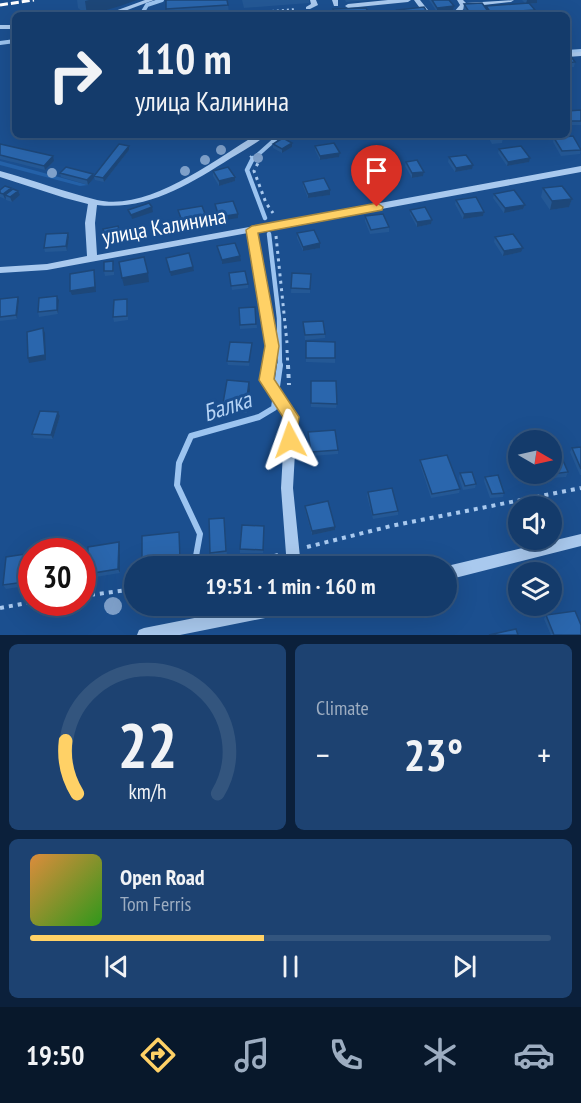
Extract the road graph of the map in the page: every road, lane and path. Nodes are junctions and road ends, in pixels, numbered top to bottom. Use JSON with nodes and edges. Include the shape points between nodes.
{"nodes":[{"id":1,"x":151,"y":0,"type":"edge"},
{"id":2,"x":313,"y":0,"type":"edge"},
{"id":3,"x":408,"y":0,"type":"edge"},
{"id":4,"x":417,"y":0,"type":"edge"},
{"id":5,"x":511,"y":0,"type":"edge"},
{"id":6,"x":462,"y":3,"type":"edge"},
{"id":7,"x":348,"y":6,"type":"edge"},
{"id":8,"x":308,"y":8,"type":"joint"},
{"id":9,"x":116,"y":12,"type":"edge"},
{"id":10,"x":259,"y":12,"type":"edge"},
{"id":11,"x":427,"y":12,"type":"edge"},
{"id":12,"x":255,"y":138,"type":"edge"},
{"id":13,"x":249,"y":156,"type":"dead end"},
{"id":14,"x":581,"y":169,"type":"edge"},
{"id":15,"x":0,"y":174,"type":"edge"},
{"id":16,"x":93,"y":201,"type":"junction"},
{"id":17,"x":276,"y":225,"type":"junction"},
{"id":18,"x":252,"y":230,"type":"junction"},
{"id":19,"x":92,"y":259,"type":"junction"},
{"id":20,"x":0,"y":270,"type":"edge"},
{"id":21,"x":291,"y":417,"type":"junction"},
{"id":22,"x":581,"y":488,"type":"edge"},
{"id":23,"x":581,"y":540,"type":"edge"},
{"id":24,"x":294,"y":550,"type":"junction"},
{"id":25,"x":272,"y":556,"type":"edge"},
{"id":26,"x":294,"y":556,"type":"edge"},
{"id":27,"x":457,"y":571,"type":"edge"},
{"id":28,"x":124,"y":590,"type":"edge"},
{"id":29,"x":96,"y":594,"type":"edge"},
{"id":30,"x":18,"y":605,"type":"edge"},
{"id":31,"x":0,"y":608,"type":"edge"},
{"id":32,"x":240,"y":616,"type":"edge"},
{"id":33,"x":144,"y":635,"type":"edge"}],
"edges":[{"from":1,"to":9,"type":"street"},
{"from":2,"to":8,"type":"street","via":[[315,5]]},
{"from":3,"to":7,"type":"street"},
{"from":4,"to":11,"type":"street"},
{"from":5,"to":6,"type":"street"},
{"from":8,"to":10,"type":"path"},
{"from":12,"to":16,"type":"street","via":[[145,200],[127,204]]},
{"from":13,"to":17,"type":"path","via":[[258,163],[254,171]]},
{"from":14,"to":17,"type":"street","name":"улица Калинина"},
{"from":15,"to":16,"type":"street"},
{"from":16,"to":19,"type":"street"},
{"from":17,"to":18,"type":"street","name":"улица Калинина"},
{"from":17,"to":21,"type":"path"},
{"from":18,"to":19,"type":"street","name":"улица Калинина"},
{"from":18,"to":21,"type":"street","via":[[272,346],[267,380]]},
{"from":19,"to":20,"type":"street","name":"улица Калинина"},
{"from":21,"to":24,"type":"street","via":[[287,488]]},
{"from":22,"to":24,"type":"path"},
{"from":23,"to":27,"type":"street"},
{"from":24,"to":25,"type":"path"},
{"from":24,"to":26,"type":"street"},
{"from":28,"to":29,"type":"path"},
{"from":30,"to":31,"type":"path"},
{"from":32,"to":33,"type":"street"}]}
